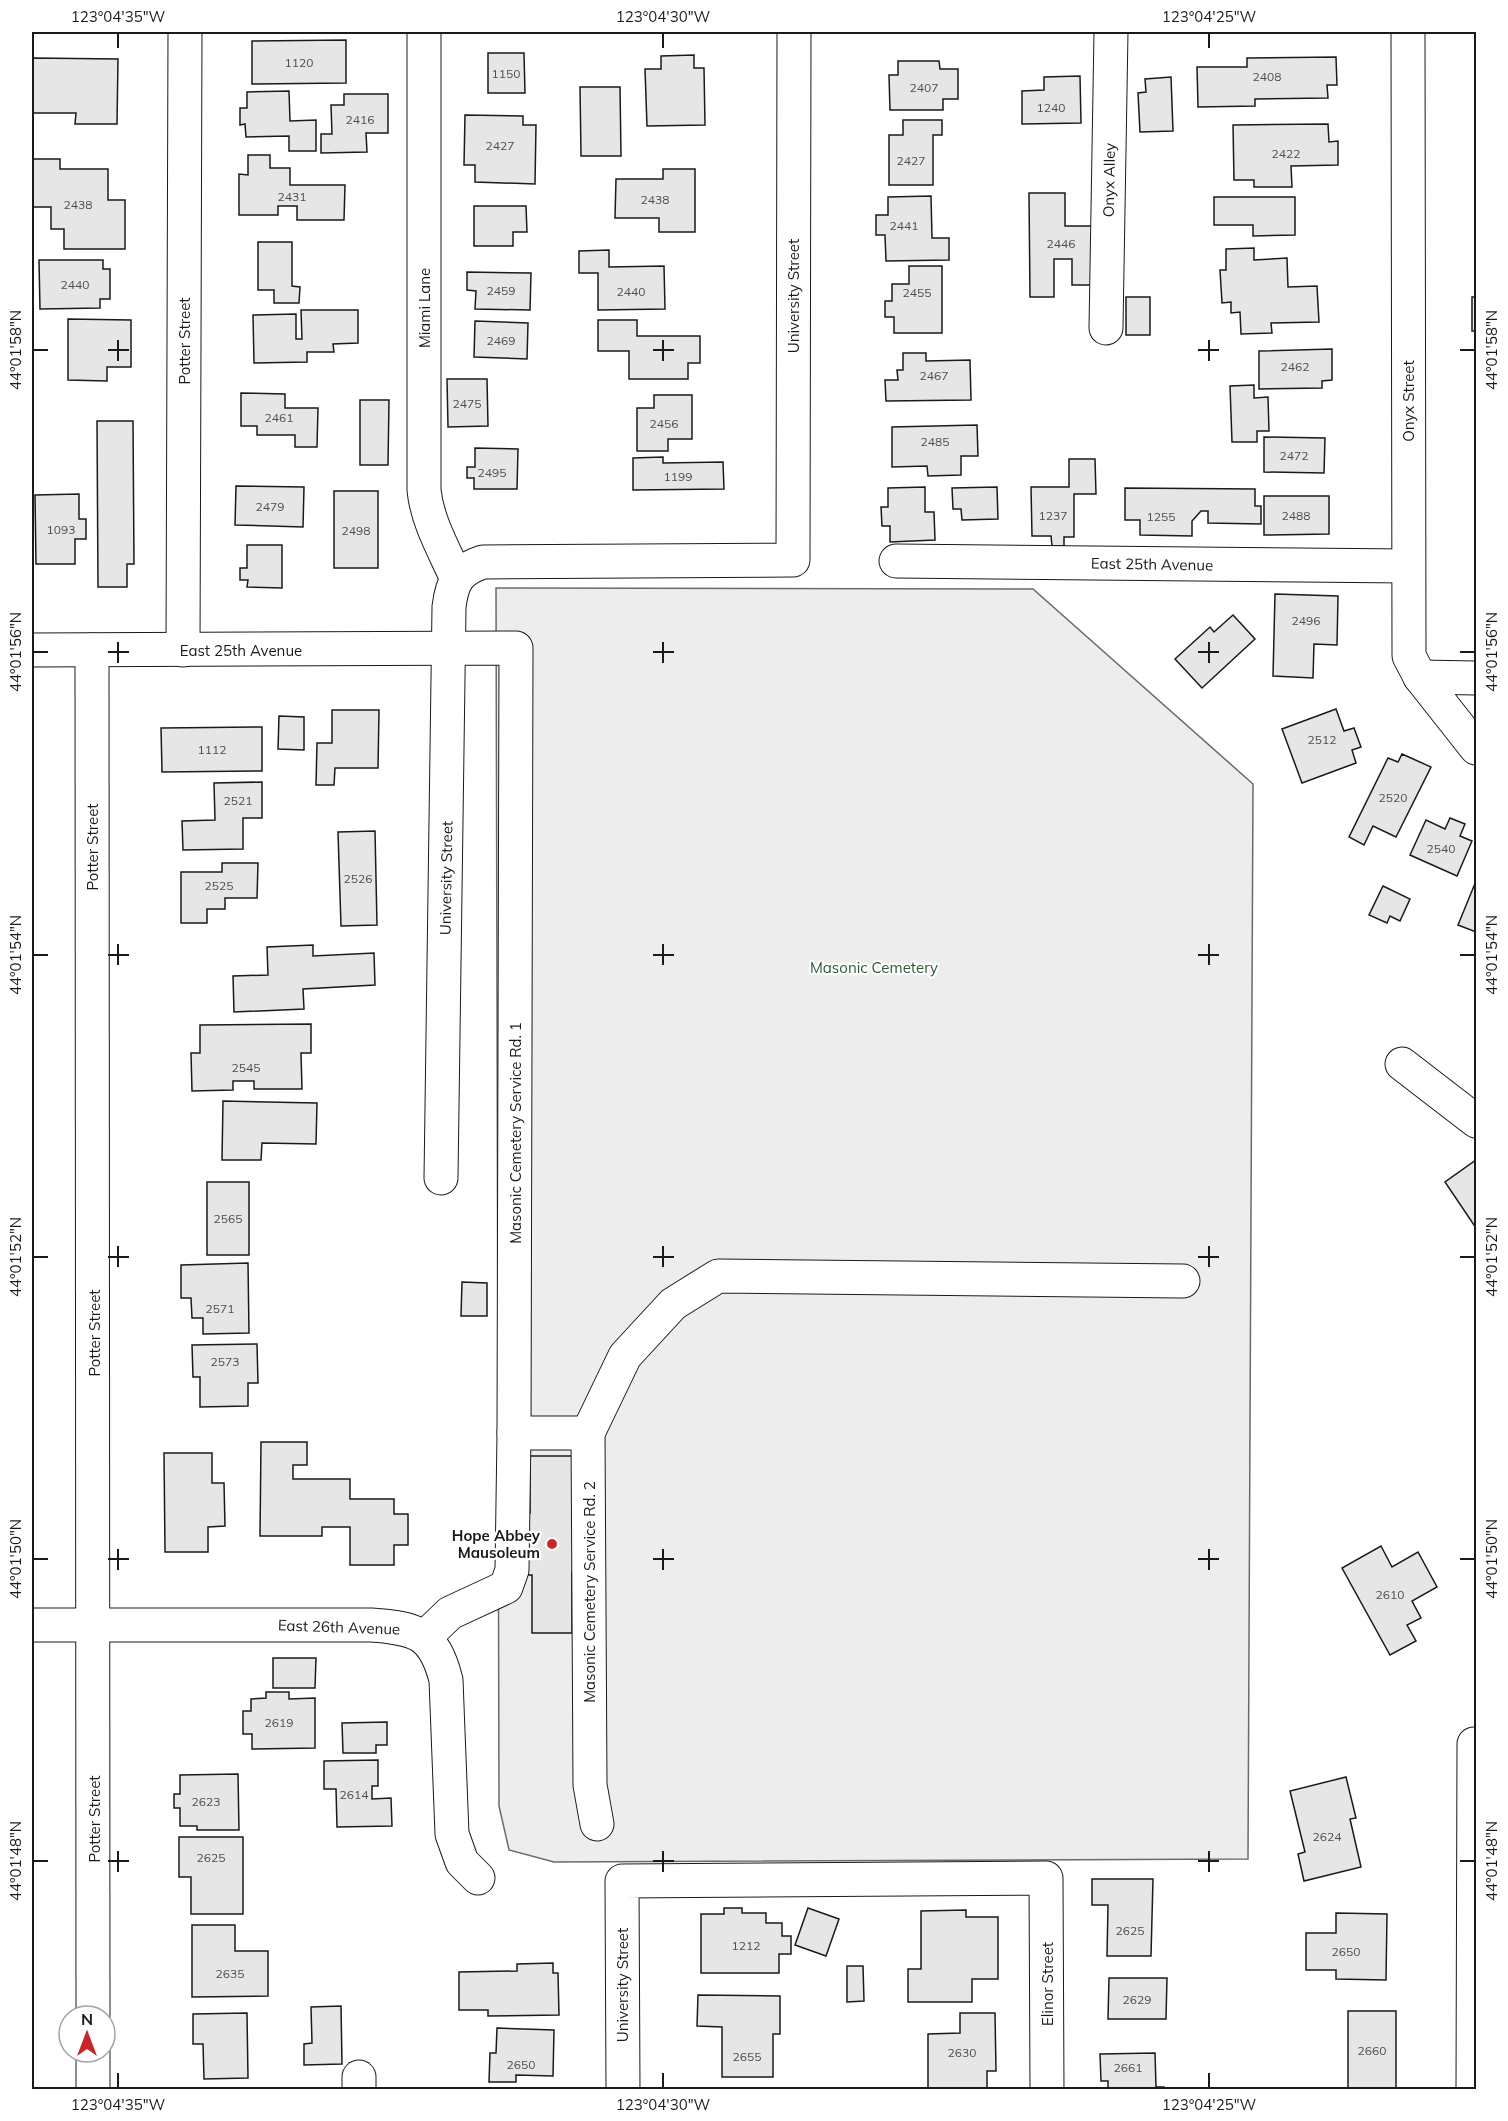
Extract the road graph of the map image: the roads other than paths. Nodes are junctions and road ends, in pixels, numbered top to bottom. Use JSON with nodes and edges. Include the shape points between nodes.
{"nodes":[{"id":1,"x":184,"y":32,"type":"edge"},
{"id":2,"x":424,"y":32,"type":"edge"},
{"id":3,"x":794,"y":32,"type":"edge"},
{"id":4,"x":1111,"y":32,"type":"edge"},
{"id":5,"x":1408,"y":32,"type":"edge"},
{"id":6,"x":1106,"y":328,"type":"dead end"},
{"id":7,"x":896,"y":561,"type":"dead end"},
{"id":8,"x":1408,"y":566,"type":"junction"},
{"id":9,"x":457,"y":579,"type":"junction"},
{"id":10,"x":450,"y":649,"type":"junction"},
{"id":11,"x":32,"y":650,"type":"edge"},
{"id":12,"x":92,"y":650,"type":"junction"},
{"id":13,"x":183,"y":650,"type":"junction"},
{"id":14,"x":1420,"y":677,"type":"junction"},
{"id":15,"x":1476,"y":678,"type":"edge"},
{"id":16,"x":1476,"y":748,"type":"edge"},
{"id":17,"x":1402,"y":1064,"type":"dead end"},
{"id":18,"x":1476,"y":1121,"type":"edge"},
{"id":19,"x":441,"y":1178,"type":"dead end"},
{"id":20,"x":1183,"y":1281,"type":"dead end"},
{"id":21,"x":514,"y":1433,"type":"junction"},
{"id":22,"x":588,"y":1433,"type":"junction"},
{"id":23,"x":32,"y":1625,"type":"edge"},
{"id":24,"x":94,"y":1625,"type":"junction"},
{"id":25,"x":425,"y":1637,"type":"junction"},
{"id":26,"x":1474,"y":1744,"type":"dead end"},
{"id":27,"x":597,"y":1824,"type":"dead end"},
{"id":28,"x":478,"y":1878,"type":"dead end"},
{"id":29,"x":622,"y":1881,"type":"joint"},
{"id":30,"x":93,"y":2004,"type":"edge"},
{"id":31,"x":93,"y":2064,"type":"edge"},
{"id":32,"x":93,"y":2090,"type":"edge"},
{"id":33,"x":622,"y":2090,"type":"edge"},
{"id":34,"x":1047,"y":2090,"type":"edge"},
{"id":35,"x":1473,"y":2090,"type":"edge"}],
"edges":[{"from":1,"to":13,"type":"street","name":"Potter Street"},
{"from":2,"to":9,"type":"street","name":"Miami Lane","via":[[424,490],[430,518]]},
{"from":3,"to":9,"type":"street","name":"University Street","via":[[793,560],[483,562],[471,566]]},
{"from":4,"to":6,"type":"street","name":"Onyx Alley"},
{"from":5,"to":8,"type":"street","name":"Onyx Street"},
{"from":7,"to":8,"type":"street","name":"East 25th Avenue"},
{"from":8,"to":14,"type":"street","name":"Onyx Street","via":[[1409,656]]},
{"from":9,"to":10,"type":"street","name":"University Street","via":[[449,607]]},
{"from":10,"to":13,"type":"street","name":"East 25th Avenue"},
{"from":10,"to":19,"type":"street","name":"University Street"},
{"from":10,"to":21,"type":"street","name":"Masonic Cemetery Service Rd. 1","via":[[516,648]]},
{"from":11,"to":12,"type":"street","name":"East 25th Avenue"},
{"from":12,"to":13,"type":"street","name":"East 25th Avenue"},
{"from":12,"to":24,"type":"street","name":"Potter Street"},
{"from":14,"to":15,"type":"street"},
{"from":14,"to":16,"type":"street","name":"Onyx Street"},
{"from":17,"to":18,"type":"street"},
{"from":20,"to":22,"type":"street","via":[[718,1276],[673,1304],[625,1356]]},
{"from":21,"to":22,"type":"street"},
{"from":21,"to":25,"type":"street","name":"Masonic Cemetery Service Rd. 1","via":[[512,1570],[506,1587],[450,1613]]},
{"from":22,"to":27,"type":"street","name":"Masonic Cemetery Service Rd. 2","via":[[590,1785]]},
{"from":23,"to":24,"type":"street","name":"East 26th Avenue"},
{"from":24,"to":25,"type":"street","name":"East 26th Avenue","via":[[371,1625],[411,1630]]},
{"from":24,"to":30,"type":"street","name":"Potter Street"},
{"from":25,"to":28,"type":"street","via":[[442,1663],[446,1680],[452,1834],[462,1863]]},
{"from":26,"to":35,"type":"street"},
{"from":29,"to":33,"type":"street","name":"University Street"},
{"from":29,"to":34,"type":"street","name":"Elinor Street","via":[[1046,1878]]},
{"from":31,"to":32,"type":"street"}]}
